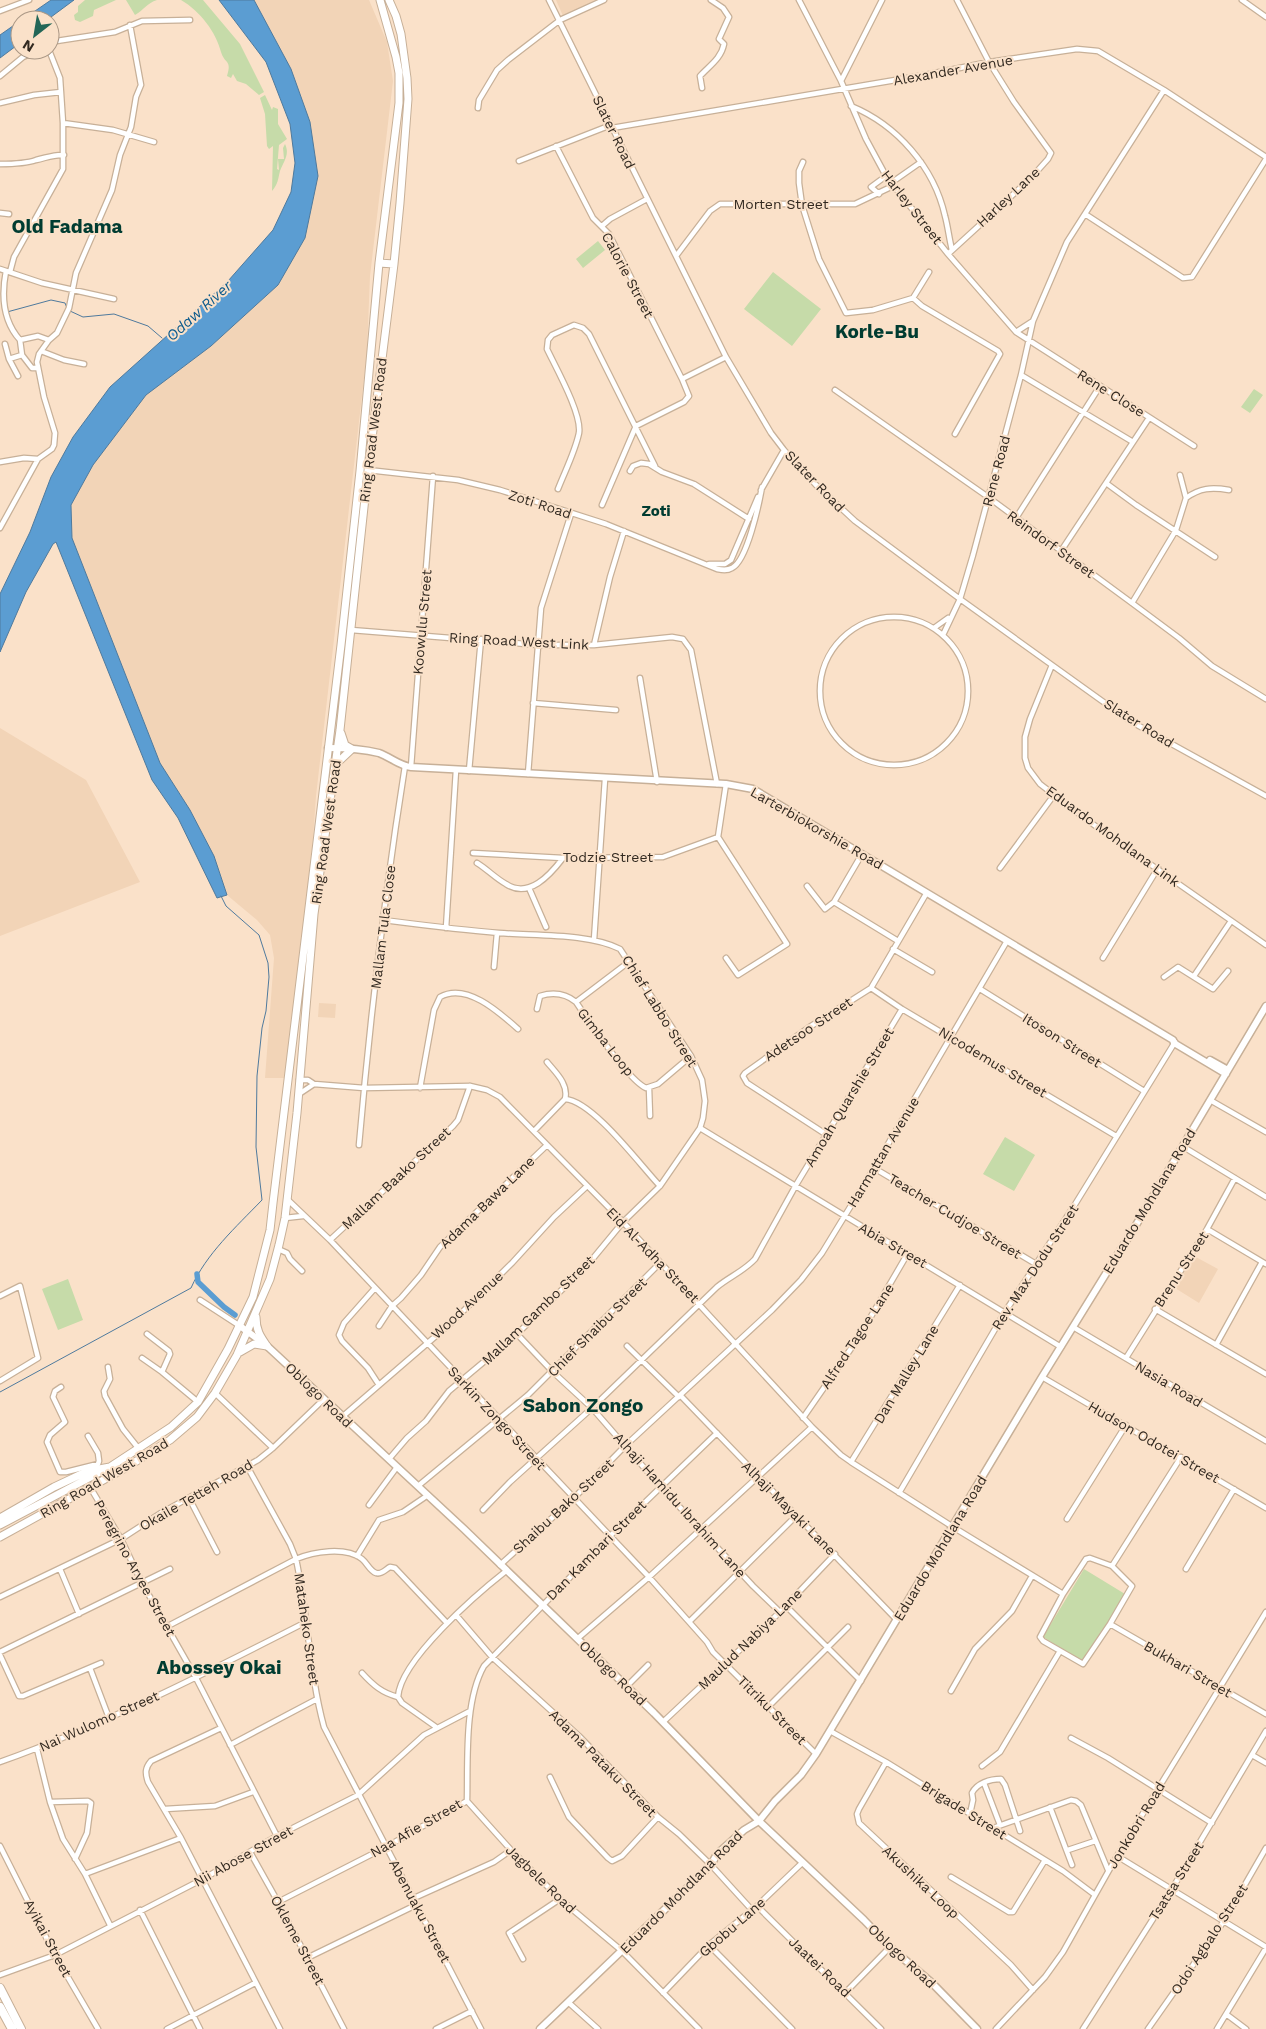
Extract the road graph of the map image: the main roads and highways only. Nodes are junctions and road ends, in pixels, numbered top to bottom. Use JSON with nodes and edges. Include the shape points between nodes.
{"nodes":[{"id":1,"x":380,"y":0,"type":"edge"},
{"id":2,"x":389,"y":0,"type":"edge"},
{"id":3,"x":379,"y":263,"type":"junction"},
{"id":4,"x":394,"y":264,"type":"junction"},
{"id":5,"x":334,"y":694,"type":"junction"},
{"id":6,"x":340,"y":730,"type":"junction"},
{"id":7,"x":328,"y":748,"type":"junction"},
{"id":8,"x":337,"y":748,"type":"junction"},
{"id":9,"x":352,"y":749,"type":"junction"},
{"id":10,"x":336,"y":764,"type":"junction"},
{"id":11,"x":1266,"y":1006,"type":"edge"},
{"id":12,"x":1174,"y":1041,"type":"junction"},
{"id":13,"x":1232,"y":1063,"type":"junction"},
{"id":14,"x":1219,"y":1064,"type":"junction"},
{"id":15,"x":1211,"y":1065,"type":"junction"},
{"id":16,"x":1227,"y":1072,"type":"junction"},
{"id":17,"x":1219,"y":1085,"type":"junction"},
{"id":18,"x":256,"y":1278,"type":"junction"},
{"id":19,"x":257,"y":1311,"type":"junction"},
{"id":20,"x":240,"y":1326,"type":"junction"},
{"id":21,"x":248,"y":1332,"type":"junction"},
{"id":22,"x":267,"y":1346,"type":"junction"},
{"id":23,"x":237,"y":1355,"type":"junction"},
{"id":24,"x":109,"y":1468,"type":"junction"},
{"id":25,"x":95,"y":1478,"type":"junction"},
{"id":26,"x":106,"y":1479,"type":"junction"},
{"id":27,"x":0,"y":1518,"type":"edge"},
{"id":28,"x":0,"y":1525,"type":"edge"},
{"id":29,"x":0,"y":1536,"type":"edge"},
{"id":30,"x":759,"y":1821,"type":"junction"},
{"id":31,"x":0,"y":1988,"type":"edge"},
{"id":32,"x":0,"y":2007,"type":"edge"},
{"id":33,"x":12,"y":2029,"type":"edge"},
{"id":34,"x":21,"y":2029,"type":"edge"},
{"id":35,"x":540,"y":2029,"type":"edge"},
{"id":36,"x":977,"y":2029,"type":"edge"}],
"edges":[{"from":1,"to":3,"type":"main road","name":"Ring Road West Road","via":[[396,57],[399,89]]},
{"from":2,"to":4,"type":"main road","name":"Ring Road West Road","via":[[401,34],[408,99]]},
{"from":3,"to":4,"type":"main road"},
{"from":3,"to":5,"type":"main road","name":"Ring Road West Road","via":[[360,472]]},
{"from":4,"to":6,"type":"main road","name":"Ring Road West Road"},
{"from":5,"to":7,"type":"main road","name":"Ring Road West Road"},
{"from":5,"to":8,"type":"main road"},
{"from":6,"to":8,"type":"main road","name":"Ring Road West Road"},
{"from":6,"to":9,"type":"main road","via":[[345,745]]},
{"from":7,"to":8,"type":"main road","name":"Larterbiokorshie Road"},
{"from":7,"to":18,"type":"main road","name":"Ring Road West Road","via":[[270,1230]]},
{"from":8,"to":9,"type":"main road","name":"Larterbiokorshie Road"},
{"from":8,"to":10,"type":"main road","name":"Ring Road West Road"},
{"from":9,"to":10,"type":"main road"},
{"from":9,"to":12,"type":"main road","name":"Larterbiokorshie Road","via":[[380,754],[408,767],[726,784],[753,789]]},
{"from":10,"to":19,"type":"main road","name":"Ring Road West Road","via":[[314,914],[285,1218],[270,1279]]},
{"from":11,"to":13,"type":"main road","name":"Eduardo Mohdlana Road"},
{"from":12,"to":14,"type":"main road","name":"Larterbiokorshie Road"},
{"from":12,"to":15,"type":"main road","name":"Larterbiokorshie Road"},
{"from":13,"to":14,"type":"main road"},
{"from":13,"to":16,"type":"main road","name":"Eduardo Mohdlana Road"},
{"from":14,"to":16,"type":"main road","name":"Larterbiokorshie Road"},
{"from":15,"to":16,"type":"main road","name":"Larterbiokorshie Road"},
{"from":15,"to":17,"type":"main road","via":[[1218,1075]]},
{"from":16,"to":17,"type":"main road","name":"Eduardo Mohdlana Road"},
{"from":17,"to":30,"type":"main road","name":"Eduardo Mohdlana Road","via":[[816,1754]]},
{"from":18,"to":20,"type":"main road","name":"Ring Road West Road","via":[[253,1297]]},
{"from":18,"to":21,"type":"main road","via":[[259,1289],[247,1322]]},
{"from":19,"to":21,"type":"main road","name":"Ring Road West Road"},
{"from":19,"to":22,"type":"main road","via":[[256,1328]]},
{"from":20,"to":21,"type":"main road","name":"Oblogo Road"},
{"from":20,"to":24,"type":"main road","name":"Ring Road West Road","via":[[198,1402],[171,1427]]},
{"from":21,"to":22,"type":"main road","name":"Oblogo Road"},
{"from":21,"to":23,"type":"main road","name":"Ring Road West Road"},
{"from":22,"to":23,"type":"main road","via":[[250,1346]]},
{"from":22,"to":30,"type":"main road","name":"Oblogo Road","via":[[428,1495],[663,1722]]},
{"from":23,"to":26,"type":"main road","name":"Ring Road West Road","via":[[197,1416],[170,1440]]},
{"from":24,"to":25,"type":"main road"},
{"from":24,"to":27,"type":"main road","name":"Ring Road West Road","via":[[88,1471]]},
{"from":25,"to":26,"type":"main road"},
{"from":25,"to":28,"type":"main road","name":"Ring Road West Road"},
{"from":25,"to":29,"type":"main road","name":"Ring Road West Road"},
{"from":26,"to":29,"type":"main road","name":"Ring Road West Road"},
{"from":30,"to":35,"type":"main road","name":"Eduardo Mohdlana Road","via":[[718,1854],[711,1865]]},
{"from":30,"to":36,"type":"main road","name":"Oblogo Road"},
{"from":31,"to":34,"type":"highway"},
{"from":32,"to":33,"type":"highway"}]}
